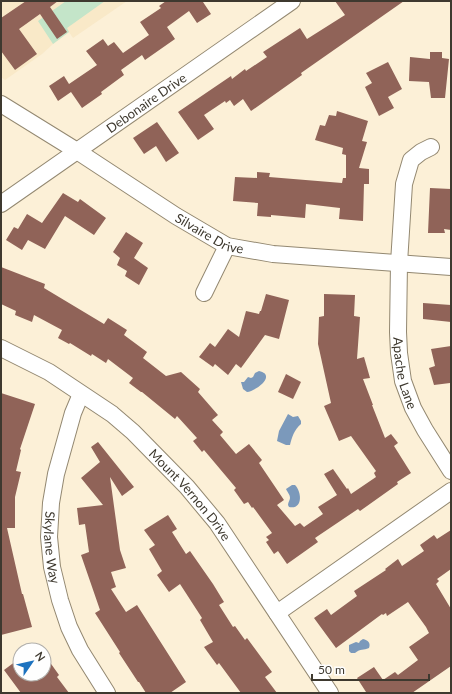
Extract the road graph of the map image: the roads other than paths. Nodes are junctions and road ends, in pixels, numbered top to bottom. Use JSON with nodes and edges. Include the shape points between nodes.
{"nodes":[{"id":1,"x":292,"y":1,"type":"edge"},
{"id":2,"x":1,"y":104,"type":"edge"},
{"id":3,"x":431,"y":148,"type":"dead end"},
{"id":4,"x":77,"y":151,"type":"junction"},
{"id":5,"x":1,"y":204,"type":"edge"},
{"id":6,"x":228,"y":246,"type":"junction"},
{"id":7,"x":399,"y":263,"type":"junction"},
{"id":8,"x":451,"y":267,"type":"edge"},
{"id":9,"x":204,"y":293,"type":"dead end"},
{"id":10,"x":1,"y":348,"type":"edge"},
{"id":11,"x":81,"y":394,"type":"junction"},
{"id":12,"x":451,"y":471,"type":"edge"},
{"id":13,"x":451,"y":491,"type":"edge"},
{"id":14,"x":277,"y":613,"type":"junction"},
{"id":15,"x":107,"y":693,"type":"edge"},
{"id":16,"x":330,"y":693,"type":"edge"}],
"edges":[{"from":1,"to":4,"type":"street","name":"Debonaire Drive"},
{"from":2,"to":4,"type":"street","name":"Silvaire Drive"},
{"from":3,"to":7,"type":"street","name":"Apache Lane","via":[[411,160],[407,172]]},
{"from":4,"to":5,"type":"street","name":"Debonaire Drive"},
{"from":4,"to":6,"type":"street","name":"Silvaire Drive","via":[[176,216]]},
{"from":6,"to":7,"type":"street","name":"Silvaire Drive","via":[[273,254]]},
{"from":6,"to":9,"type":"street"},
{"from":7,"to":8,"type":"street","name":"Silvaire Drive"},
{"from":7,"to":12,"type":"street","name":"Apache Lane","via":[[398,332],[403,381],[424,430]]},
{"from":10,"to":11,"type":"street","name":"Mount Vernon Drive","via":[[49,372]]},
{"from":11,"to":14,"type":"street","name":"Mount Vernon Drive","via":[[128,428],[187,487],[217,523]]},
{"from":11,"to":15,"type":"street","name":"Skylane Way","via":[[56,474],[49,537],[60,600],[69,627]]},
{"from":13,"to":14,"type":"street"},
{"from":14,"to":16,"type":"street","name":"Mount Vernon Drive"}]}
